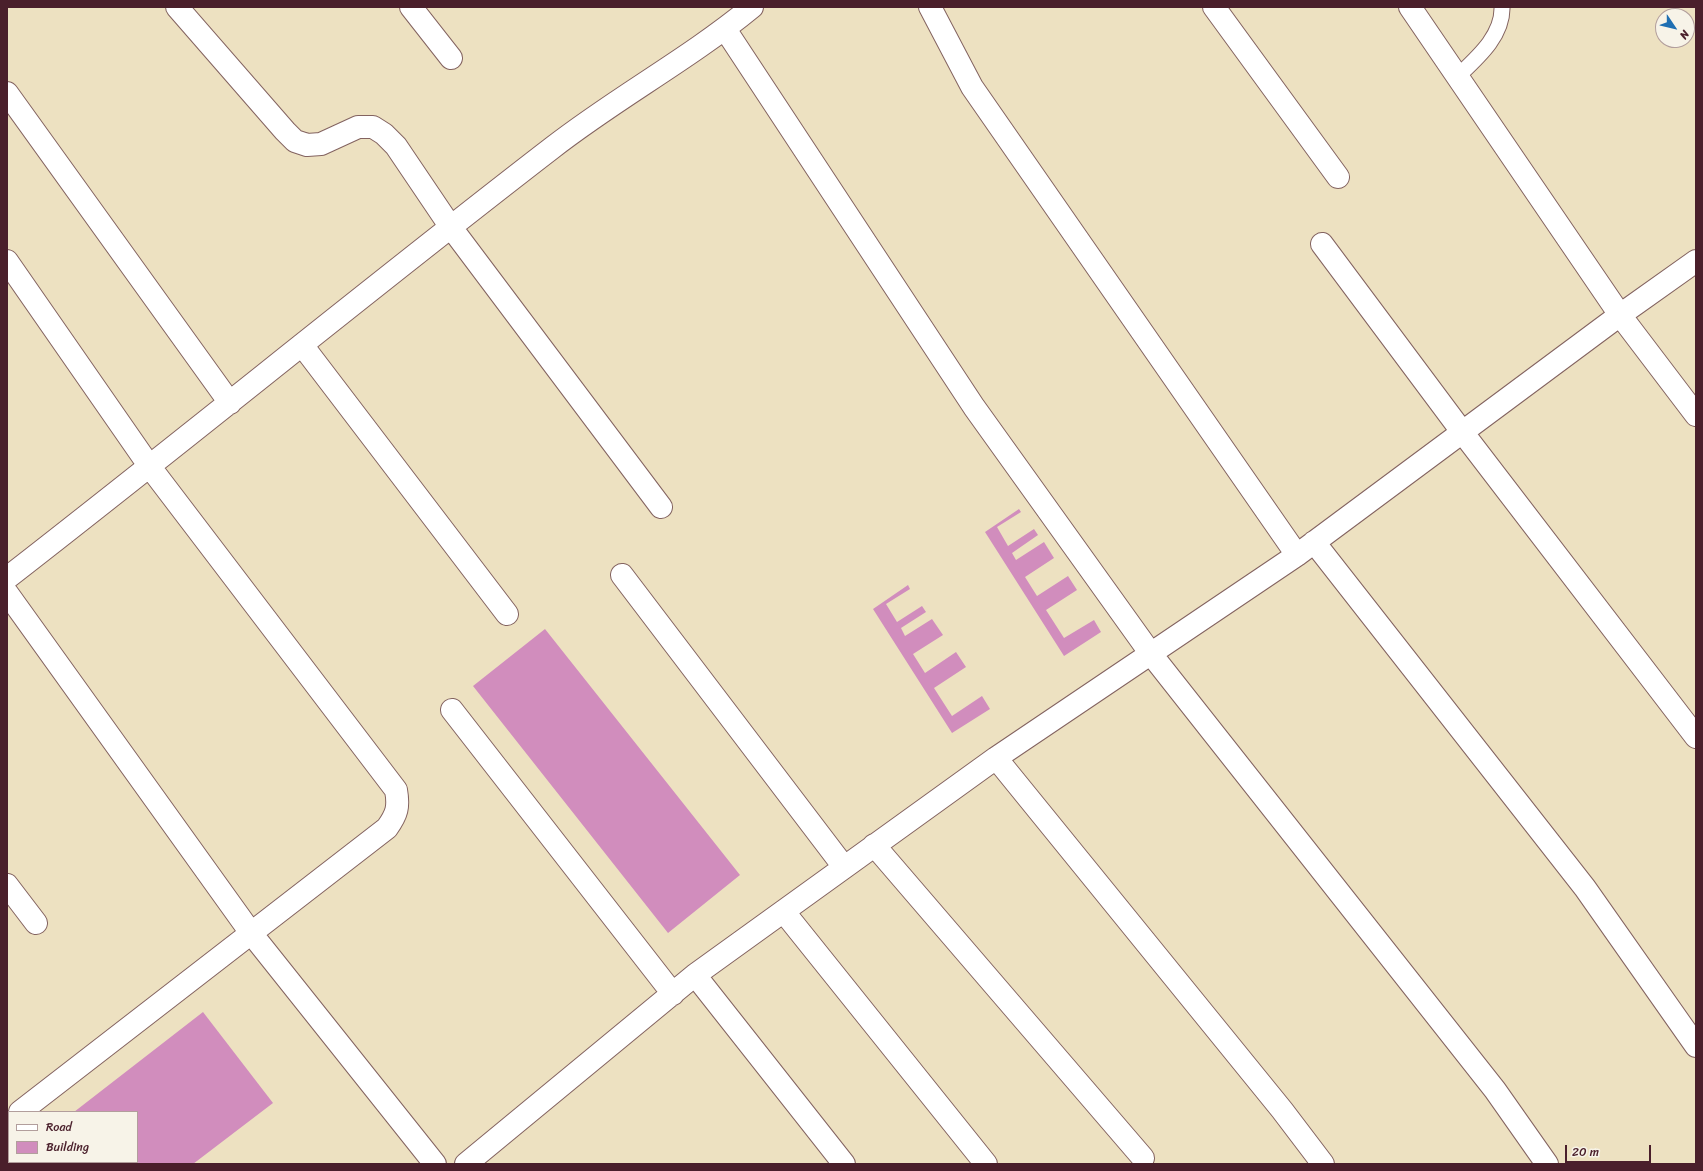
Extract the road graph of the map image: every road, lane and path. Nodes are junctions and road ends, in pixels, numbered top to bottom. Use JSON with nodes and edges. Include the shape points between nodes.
{"nodes":[{"id":1,"x":177,"y":7,"type":"edge"},
{"id":2,"x":411,"y":7,"type":"edge"},
{"id":3,"x":752,"y":7,"type":"edge"},
{"id":4,"x":930,"y":7,"type":"edge"},
{"id":5,"x":1214,"y":7,"type":"edge"},
{"id":6,"x":1410,"y":7,"type":"edge"},
{"id":7,"x":1502,"y":7,"type":"edge"},
{"id":8,"x":725,"y":30,"type":"junction"},
{"id":9,"x":451,"y":58,"type":"dead end"},
{"id":10,"x":1457,"y":77,"type":"junction"},
{"id":11,"x":7,"y":93,"type":"edge"},
{"id":12,"x":1338,"y":177,"type":"dead end"},
{"id":13,"x":450,"y":226,"type":"junction"},
{"id":14,"x":1322,"y":244,"type":"dead end"},
{"id":15,"x":7,"y":261,"type":"edge"},
{"id":16,"x":1696,"y":261,"type":"edge"},
{"id":17,"x":1620,"y":315,"type":"junction"},
{"id":18,"x":302,"y":345,"type":"junction"},
{"id":19,"x":230,"y":403,"type":"junction"},
{"id":20,"x":1696,"y":415,"type":"edge"},
{"id":21,"x":1463,"y":433,"type":"junction"},
{"id":22,"x":150,"y":467,"type":"junction"},
{"id":23,"x":661,"y":507,"type":"dead end"},
{"id":24,"x":1306,"y":549,"type":"junction"},
{"id":25,"x":622,"y":576,"type":"dead end"},
{"id":26,"x":7,"y":578,"type":"edge"},
{"id":27,"x":7,"y":593,"type":"edge"},
{"id":28,"x":507,"y":614,"type":"dead end"},
{"id":29,"x":1151,"y":654,"type":"junction"},
{"id":30,"x":452,"y":710,"type":"dead end"},
{"id":31,"x":1696,"y":737,"type":"edge"},
{"id":32,"x":996,"y":758,"type":"junction"},
{"id":33,"x":874,"y":845,"type":"junction"},
{"id":34,"x":844,"y":867,"type":"junction"},
{"id":35,"x":7,"y":885,"type":"edge"},
{"id":36,"x":784,"y":912,"type":"junction"},
{"id":37,"x":36,"y":923,"type":"dead end"},
{"id":38,"x":251,"y":933,"type":"junction"},
{"id":39,"x":696,"y":975,"type":"junction"},
{"id":40,"x":673,"y":994,"type":"junction"},
{"id":41,"x":1696,"y":1046,"type":"edge"},
{"id":42,"x":21,"y":1111,"type":"edge"},
{"id":43,"x":1143,"y":1158,"type":"dead end"},
{"id":44,"x":435,"y":1164,"type":"edge"},
{"id":45,"x":466,"y":1164,"type":"edge"},
{"id":46,"x":844,"y":1164,"type":"edge"},
{"id":47,"x":986,"y":1164,"type":"edge"},
{"id":48,"x":1323,"y":1164,"type":"edge"},
{"id":49,"x":1547,"y":1164,"type":"edge"}],
"edges":[{"from":1,"to":13,"type":"street","via":[[295,141],[307,145],[321,144],[358,127],[373,127],[396,146]]},
{"from":2,"to":9,"type":"street"},
{"from":3,"to":8,"type":"street"},
{"from":4,"to":24,"type":"street","via":[[972,87]]},
{"from":5,"to":12,"type":"street"},
{"from":6,"to":10,"type":"street"},
{"from":7,"to":10,"type":"lane","via":[[1501,21],[1495,35]]},
{"from":8,"to":13,"type":"street","via":[[588,120]]},
{"from":8,"to":29,"type":"street","via":[[974,406]]},
{"from":10,"to":17,"type":"street"},
{"from":11,"to":19,"type":"street"},
{"from":13,"to":18,"type":"street"},
{"from":13,"to":23,"type":"street"},
{"from":14,"to":21,"type":"street"},
{"from":15,"to":22,"type":"street"},
{"from":16,"to":17,"type":"street"},
{"from":17,"to":20,"type":"street"},
{"from":17,"to":21,"type":"street"},
{"from":18,"to":19,"type":"street"},
{"from":18,"to":28,"type":"street"},
{"from":19,"to":22,"type":"street"},
{"from":21,"to":24,"type":"street"},
{"from":21,"to":31,"type":"street"},
{"from":22,"to":26,"type":"street"},
{"from":22,"to":38,"type":"street","via":[[396,790],[398,803],[395,817],[387,828]]},
{"from":24,"to":29,"type":"street"},
{"from":24,"to":41,"type":"street","via":[[1585,888]]},
{"from":25,"to":34,"type":"street"},
{"from":27,"to":38,"type":"street"},
{"from":29,"to":32,"type":"street"},
{"from":29,"to":49,"type":"street","via":[[1495,1090]]},
{"from":30,"to":40,"type":"street"},
{"from":32,"to":33,"type":"street"},
{"from":32,"to":48,"type":"street"},
{"from":33,"to":34,"type":"street"},
{"from":33,"to":43,"type":"street"},
{"from":34,"to":36,"type":"street"},
{"from":35,"to":37,"type":"street"},
{"from":36,"to":39,"type":"street"},
{"from":36,"to":47,"type":"street"},
{"from":38,"to":42,"type":"street"},
{"from":38,"to":44,"type":"street"},
{"from":39,"to":40,"type":"street"},
{"from":39,"to":46,"type":"street"},
{"from":40,"to":45,"type":"street"}]}
